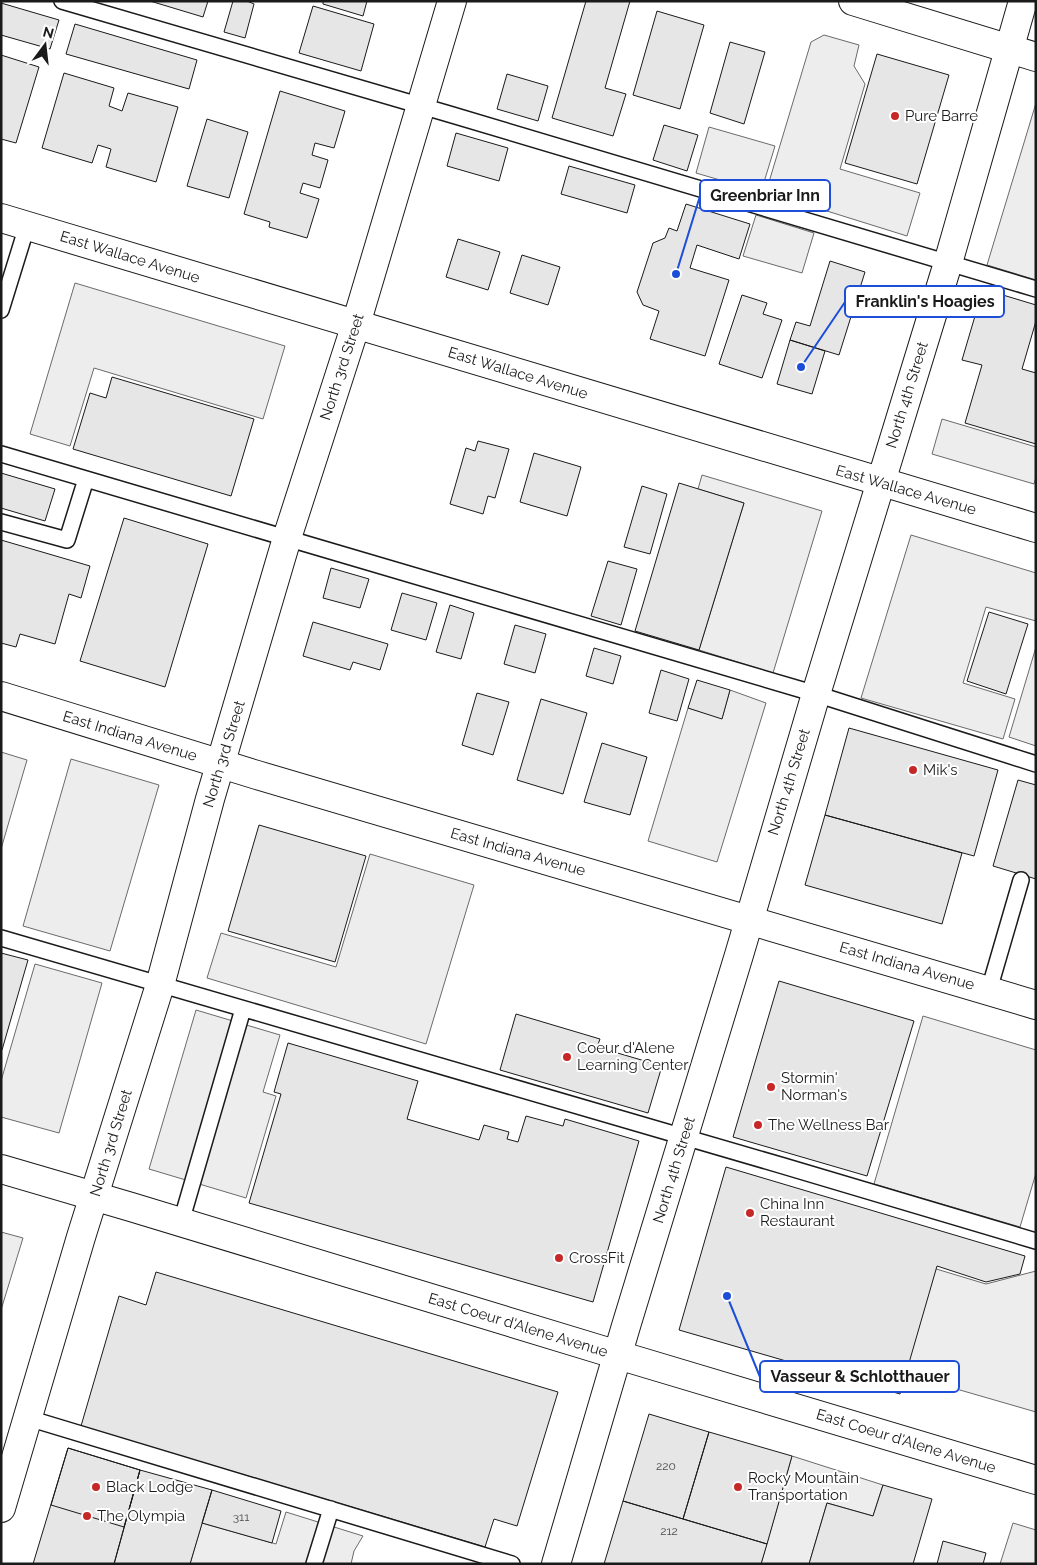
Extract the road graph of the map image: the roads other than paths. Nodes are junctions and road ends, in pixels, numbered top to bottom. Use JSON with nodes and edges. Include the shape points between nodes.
{"nodes":[{"id":1,"x":62,"y":1,"type":"edge"},
{"id":2,"x":452,"y":1,"type":"edge"},
{"id":3,"x":853,"y":1,"type":"edge"},
{"id":4,"x":1023,"y":1,"type":"edge"},
{"id":5,"x":1008,"y":50,"type":"junction"},
{"id":6,"x":1036,"y":57,"type":"edge"},
{"id":7,"x":421,"y":106,"type":"junction"},
{"id":8,"x":14,"y":222,"type":"edge"},
{"id":9,"x":948,"y":263,"type":"junction"},
{"id":10,"x":1036,"y":289,"type":"edge"},
{"id":11,"x":1,"y":310,"type":"edge"},
{"id":12,"x":356,"y":324,"type":"junction"},
{"id":13,"x":1,"y":454,"type":"edge"},
{"id":14,"x":86,"y":479,"type":"junction"},
{"id":15,"x":880,"y":482,"type":"junction"},
{"id":16,"x":1,"y":522,"type":"edge"},
{"id":17,"x":1036,"y":528,"type":"edge"},
{"id":18,"x":287,"y":538,"type":"junction"},
{"id":19,"x":816,"y":694,"type":"junction"},
{"id":20,"x":1,"y":696,"type":"edge"},
{"id":21,"x":221,"y":764,"type":"junction"},
{"id":22,"x":1036,"y":764,"type":"edge"},
{"id":23,"x":1021,"y":880,"type":"dead end"},
{"id":24,"x":749,"y":920,"type":"junction"},
{"id":25,"x":1,"y":938,"type":"edge"},
{"id":26,"x":160,"y":985,"type":"junction"},
{"id":27,"x":989,"y":990,"type":"junction"},
{"id":28,"x":1036,"y":1005,"type":"edge"},
{"id":29,"x":243,"y":1009,"type":"junction"},
{"id":30,"x":684,"y":1137,"type":"junction"},
{"id":31,"x":1,"y":1169,"type":"edge"},
{"id":32,"x":94,"y":1197,"type":"junction"},
{"id":33,"x":181,"y":1222,"type":"junction"},
{"id":34,"x":1036,"y":1241,"type":"edge"},
{"id":35,"x":618,"y":1355,"type":"junction"},
{"id":36,"x":28,"y":1418,"type":"junction"},
{"id":37,"x":1036,"y":1480,"type":"edge"},
{"id":38,"x":1,"y":1508,"type":"edge"},
{"id":39,"x":331,"y":1509,"type":"junction"},
{"id":40,"x":314,"y":1564,"type":"edge"},
{"id":41,"x":512,"y":1564,"type":"edge"},
{"id":42,"x":556,"y":1564,"type":"edge"}],
"edges":[{"from":1,"to":7,"type":"lane"},
{"from":2,"to":7,"type":"street","name":"North 3rd Street"},
{"from":3,"to":5,"type":"street"},
{"from":4,"to":5,"type":"street","name":"North 4th Street"},
{"from":5,"to":6,"type":"street"},
{"from":5,"to":9,"type":"street","name":"North 4th Street"},
{"from":7,"to":9,"type":"lane"},
{"from":7,"to":12,"type":"street","name":"North 3rd Street"},
{"from":8,"to":11,"type":"lane"},
{"from":8,"to":12,"type":"street","name":"East Wallace Avenue"},
{"from":9,"to":10,"type":"lane"},
{"from":9,"to":15,"type":"street","name":"North 4th Street"},
{"from":12,"to":15,"type":"street","name":"East Wallace Avenue"},
{"from":12,"to":18,"type":"street","name":"North 3rd Street"},
{"from":13,"to":14,"type":"lane"},
{"from":14,"to":16,"type":"lane","via":[[67,540]]},
{"from":14,"to":18,"type":"lane"},
{"from":15,"to":17,"type":"street","name":"East Wallace Avenue"},
{"from":15,"to":19,"type":"street","name":"North 4th Street"},
{"from":18,"to":19,"type":"lane"},
{"from":18,"to":21,"type":"street","name":"North 3rd Street"},
{"from":19,"to":22,"type":"lane"},
{"from":19,"to":24,"type":"street","name":"North 4th Street"},
{"from":20,"to":21,"type":"street","name":"East Indiana Avenue"},
{"from":21,"to":24,"type":"street","name":"East Indiana Avenue"},
{"from":21,"to":26,"type":"street","name":"North 3rd Street"},
{"from":23,"to":27,"type":"lane"},
{"from":24,"to":27,"type":"street","name":"East Indiana Avenue"},
{"from":24,"to":30,"type":"street","name":"North 4th Street"},
{"from":25,"to":26,"type":"lane"},
{"from":26,"to":29,"type":"lane"},
{"from":26,"to":32,"type":"street","name":"North 3rd Street"},
{"from":27,"to":28,"type":"street","name":"East Indiana Avenue"},
{"from":29,"to":30,"type":"lane"},
{"from":29,"to":33,"type":"lane"},
{"from":30,"to":34,"type":"lane"},
{"from":30,"to":35,"type":"street","name":"North 4th Street"},
{"from":31,"to":32,"type":"street","name":"East Coeur d'Alene Avenue"},
{"from":32,"to":33,"type":"street","name":"East Coeur d'Alene Avenue"},
{"from":32,"to":36,"type":"street","name":"North 3rd Street"},
{"from":33,"to":35,"type":"street","name":"East Coeur d'Alene Avenue"},
{"from":35,"to":37,"type":"street","name":"East Coeur d'Alene Avenue"},
{"from":35,"to":42,"type":"street","name":"North 4th Street"},
{"from":36,"to":38,"type":"street","name":"North 3rd Street"},
{"from":36,"to":39,"type":"lane"},
{"from":39,"to":40,"type":"lane"},
{"from":39,"to":41,"type":"lane"}]}
